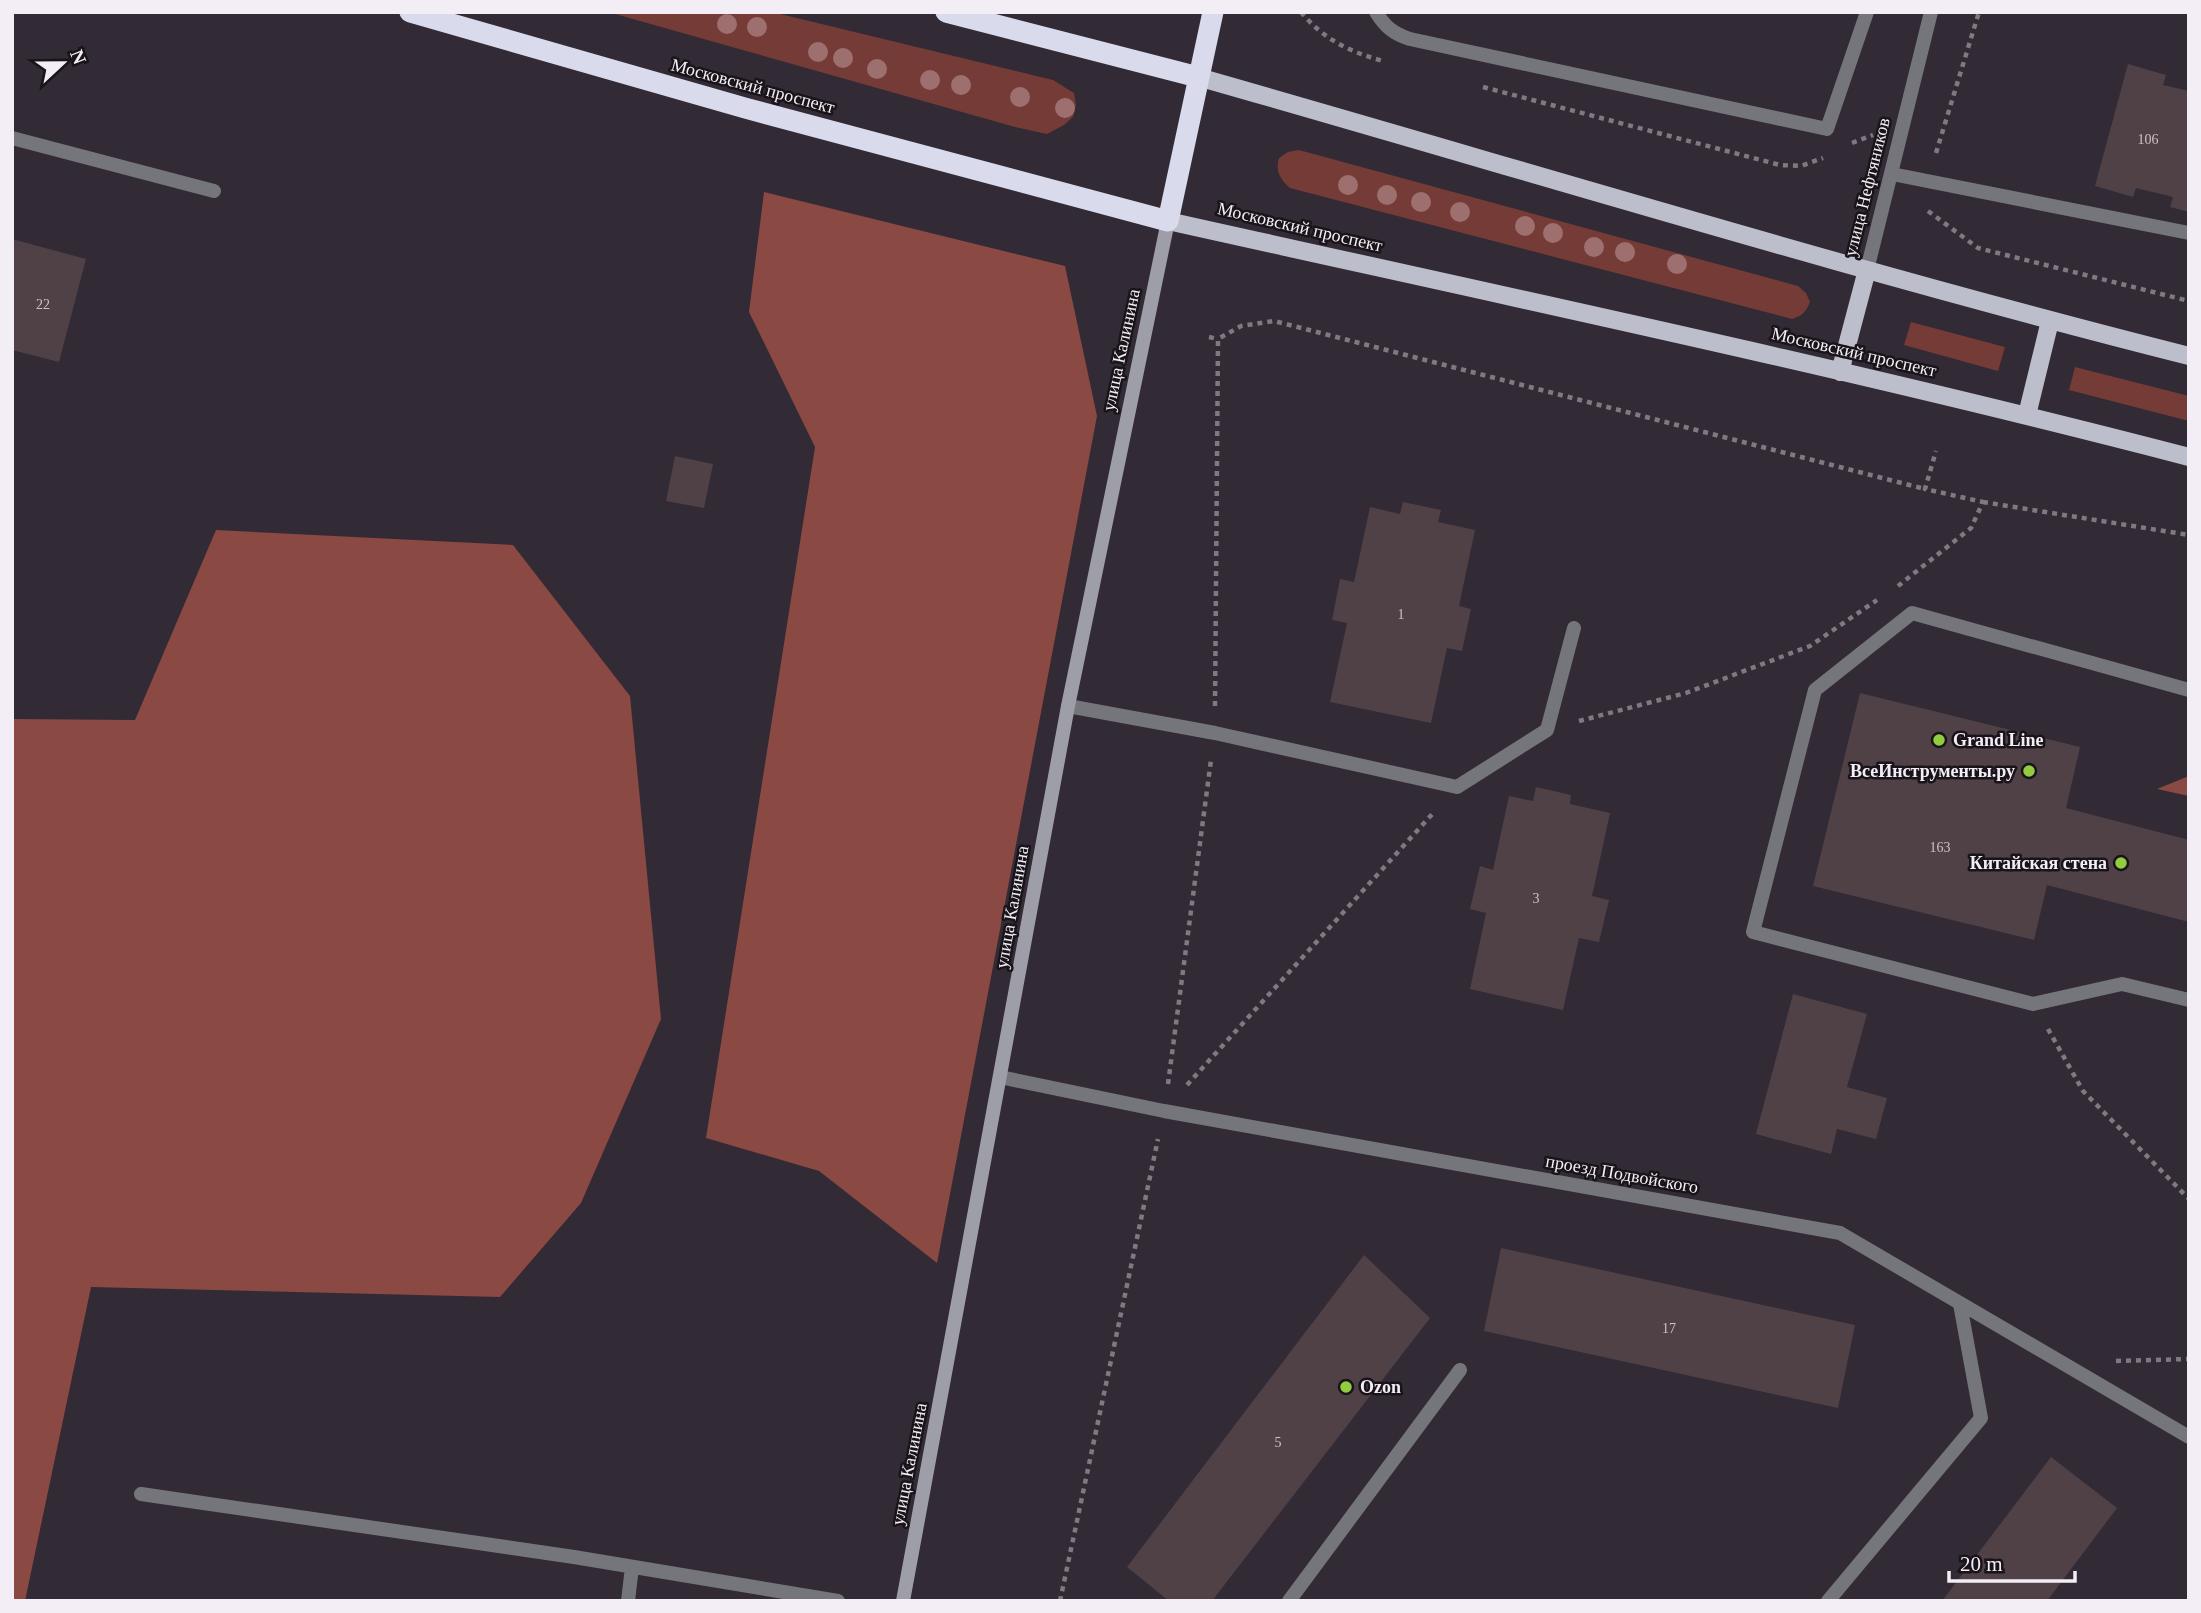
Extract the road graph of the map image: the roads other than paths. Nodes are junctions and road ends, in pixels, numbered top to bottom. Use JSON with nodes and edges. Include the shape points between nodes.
{"nodes":[{"id":1,"x":410,"y":12,"type":"edge"},
{"id":2,"x":946,"y":12,"type":"edge"},
{"id":3,"x":1213,"y":12,"type":"edge"},
{"id":4,"x":1376,"y":12,"type":"edge"},
{"id":5,"x":1867,"y":12,"type":"edge"},
{"id":6,"x":1931,"y":12,"type":"edge"},
{"id":7,"x":1198,"y":77,"type":"junction"},
{"id":8,"x":12,"y":138,"type":"edge"},
{"id":9,"x":1892,"y":174,"type":"junction"},
{"id":10,"x":214,"y":191,"type":"dead end"},
{"id":11,"x":1168,"y":221,"type":"junction"},
{"id":12,"x":2189,"y":233,"type":"edge"},
{"id":13,"x":1867,"y":270,"type":"junction"},
{"id":14,"x":2050,"y":321,"type":"junction"},
{"id":15,"x":2189,"y":356,"type":"edge"},
{"id":16,"x":1840,"y":372,"type":"junction"},
{"id":17,"x":2027,"y":415,"type":"junction"},
{"id":18,"x":2189,"y":457,"type":"edge"},
{"id":19,"x":1574,"y":628,"type":"dead end"},
{"id":20,"x":2189,"y":690,"type":"edge"},
{"id":21,"x":1068,"y":706,"type":"junction"},
{"id":22,"x":2189,"y":1000,"type":"edge"},
{"id":23,"x":1000,"y":1077,"type":"junction"},
{"id":24,"x":1960,"y":1304,"type":"junction"},
{"id":25,"x":1460,"y":1370,"type":"dead end"},
{"id":26,"x":2189,"y":1437,"type":"edge"},
{"id":27,"x":141,"y":1494,"type":"dead end"},
{"id":28,"x":632,"y":1567,"type":"junction"},
{"id":29,"x":628,"y":1601,"type":"edge"},
{"id":30,"x":838,"y":1601,"type":"edge"},
{"id":31,"x":903,"y":1601,"type":"edge"},
{"id":32,"x":1289,"y":1601,"type":"edge"},
{"id":33,"x":1828,"y":1601,"type":"edge"}],
"edges":[{"from":1,"to":11,"type":"highway","name":"Московский проспект","via":[[745,108]]},
{"from":2,"to":7,"type":"highway"},
{"from":3,"to":7,"type":"highway"},
{"from":4,"to":5,"type":"street","via":[[1383,24],[1410,39],[1827,129]]},
{"from":6,"to":9,"type":"street","name":"улица Нефтяников"},
{"from":7,"to":11,"type":"highway"},
{"from":7,"to":13,"type":"main road"},
{"from":8,"to":10,"type":"street"},
{"from":9,"to":12,"type":"street"},
{"from":9,"to":13,"type":"street","name":"улица Нефтяников"},
{"from":11,"to":16,"type":"main road","name":"Московский проспект"},
{"from":11,"to":21,"type":"main road","name":"улица Калинина"},
{"from":13,"to":14,"type":"main road"},
{"from":13,"to":16,"type":"main road","name":"улица Нефтяников"},
{"from":14,"to":15,"type":"main road"},
{"from":14,"to":17,"type":"main road"},
{"from":16,"to":17,"type":"main road","name":"Московский проспект"},
{"from":17,"to":18,"type":"main road","name":"Московский проспект"},
{"from":19,"to":21,"type":"street","via":[[1547,730],[1457,787],[1215,733]]},
{"from":20,"to":22,"type":"street","via":[[1912,613],[1815,690],[1753,932],[2033,1003],[2122,984]]},
{"from":21,"to":23,"type":"main road","name":"улица Калинина"},
{"from":23,"to":24,"type":"street","name":"проезд Подвойского","via":[[1840,1233]]},
{"from":23,"to":31,"type":"main road","name":"улица Калинина"},
{"from":24,"to":26,"type":"street","name":"проезд Подвойского"},
{"from":24,"to":33,"type":"street","via":[[1981,1418]]},
{"from":25,"to":32,"type":"street"},
{"from":27,"to":28,"type":"street"},
{"from":28,"to":29,"type":"street"},
{"from":28,"to":30,"type":"street"}]}
